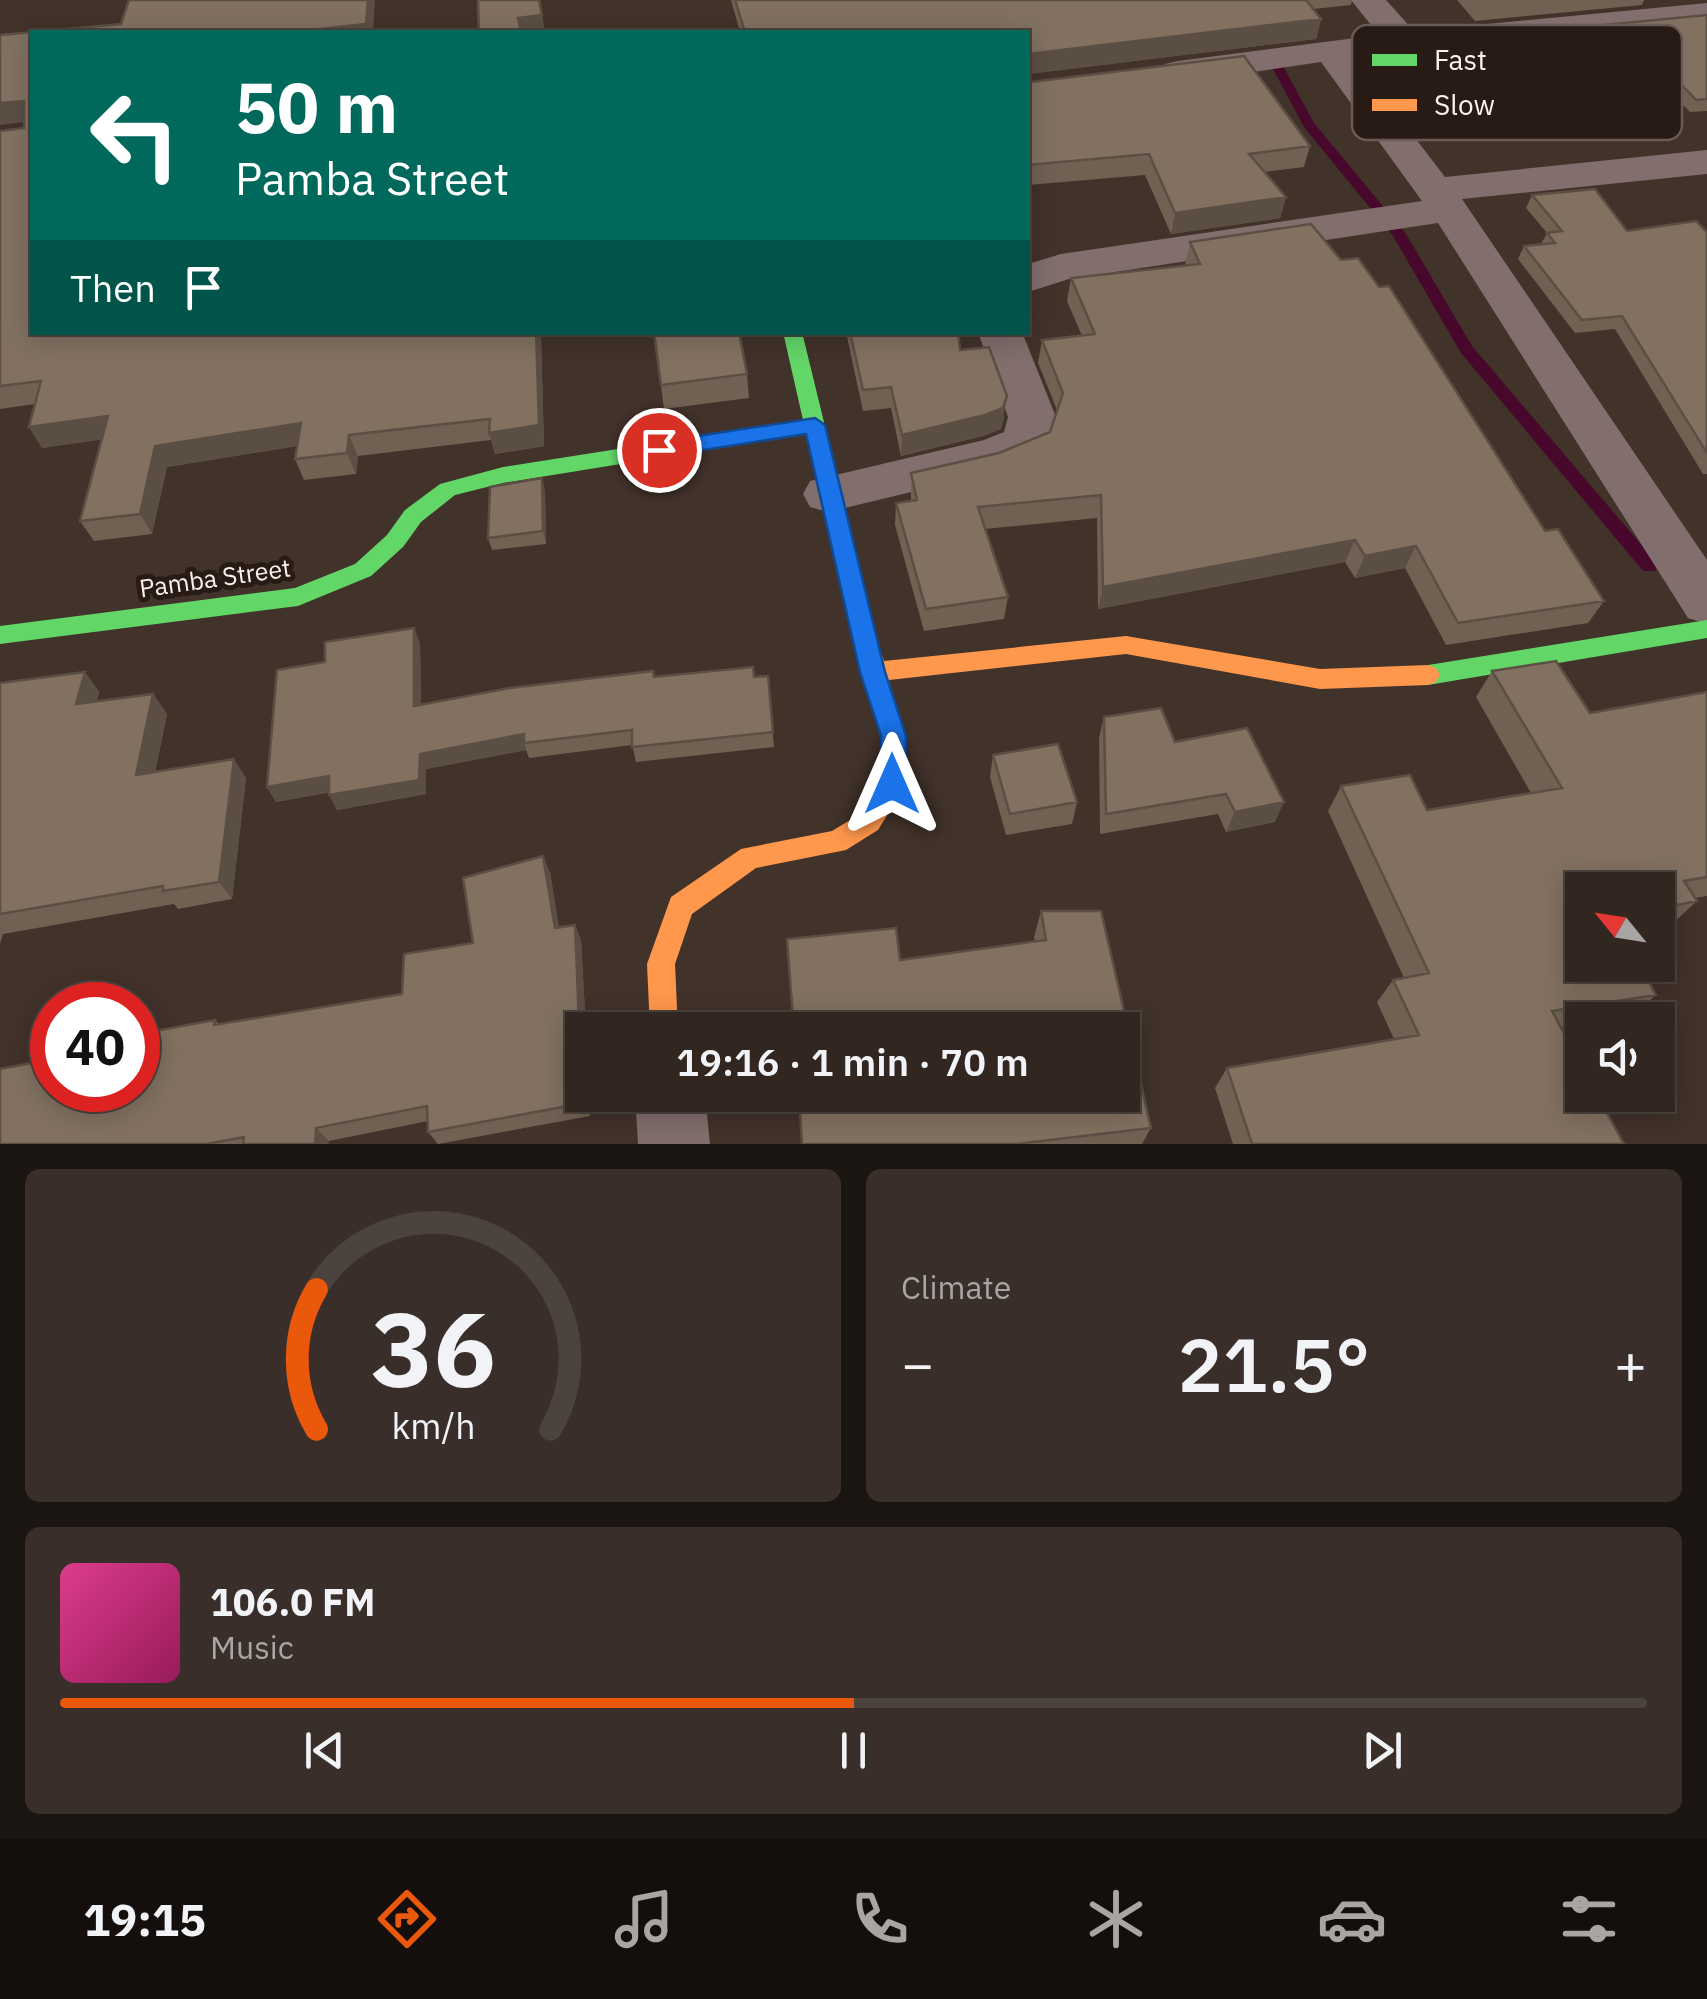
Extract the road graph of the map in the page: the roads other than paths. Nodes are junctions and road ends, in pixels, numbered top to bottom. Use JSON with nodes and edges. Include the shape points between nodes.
{"nodes":[{"id":1,"x":1368,"y":0,"type":"edge"},
{"id":2,"x":1707,"y":12,"type":"edge"},
{"id":3,"x":1389,"y":25,"type":"edge"},
{"id":4,"x":1584,"y":25,"type":"edge"},
{"id":5,"x":1352,"y":48,"type":"edge"},
{"id":6,"x":1330,"y":50,"type":"junction"},
{"id":7,"x":1144,"y":76,"type":"edge"},
{"id":8,"x":1352,"y":79,"type":"edge"},
{"id":9,"x":1397,"y":140,"type":"edge"},
{"id":10,"x":1707,"y":162,"type":"edge"},
{"id":11,"x":1442,"y":200,"type":"junction"},
{"id":12,"x":1030,"y":278,"type":"edge"},
{"id":13,"x":793,"y":335,"type":"edge"},
{"id":14,"x":1001,"y":335,"type":"edge"},
{"id":15,"x":815,"y":425,"type":"junction"},
{"id":16,"x":828,"y":494,"type":"junction"},
{"id":17,"x":1707,"y":603,"type":"edge"},
{"id":18,"x":1707,"y":629,"type":"edge"},
{"id":19,"x":0,"y":635,"type":"edge"},
{"id":20,"x":872,"y":672,"type":"junction"},
{"id":21,"x":663,"y":1012,"type":"edge"},
{"id":22,"x":671,"y":1112,"type":"edge"},
{"id":23,"x":674,"y":1144,"type":"edge"}],
"edges":[{"from":1,"to":3,"type":"street"},
{"from":2,"to":4,"type":"street"},
{"from":5,"to":6,"type":"street"},
{"from":6,"to":7,"type":"street"},
{"from":6,"to":8,"type":"street"},
{"from":9,"to":11,"type":"street"},
{"from":10,"to":11,"type":"street"},
{"from":11,"to":12,"type":"street"},
{"from":11,"to":17,"type":"street"},
{"from":13,"to":15,"type":"street"},
{"from":14,"to":16,"type":"street","via":[[1032,417],[1026,442]]},
{"from":15,"to":16,"type":"street"},
{"from":15,"to":19,"type":"street","name":"Pamba Street","via":[[503,474],[448,489],[363,570],[298,596]]},
{"from":16,"to":20,"type":"street"},
{"from":18,"to":20,"type":"street","via":[[1398,680],[1320,679],[1126,645]]},
{"from":20,"to":21,"type":"street","via":[[893,736],[892,784],[869,822],[837,842],[750,858],[681,906],[660,964]]},
{"from":22,"to":23,"type":"street"}]}
